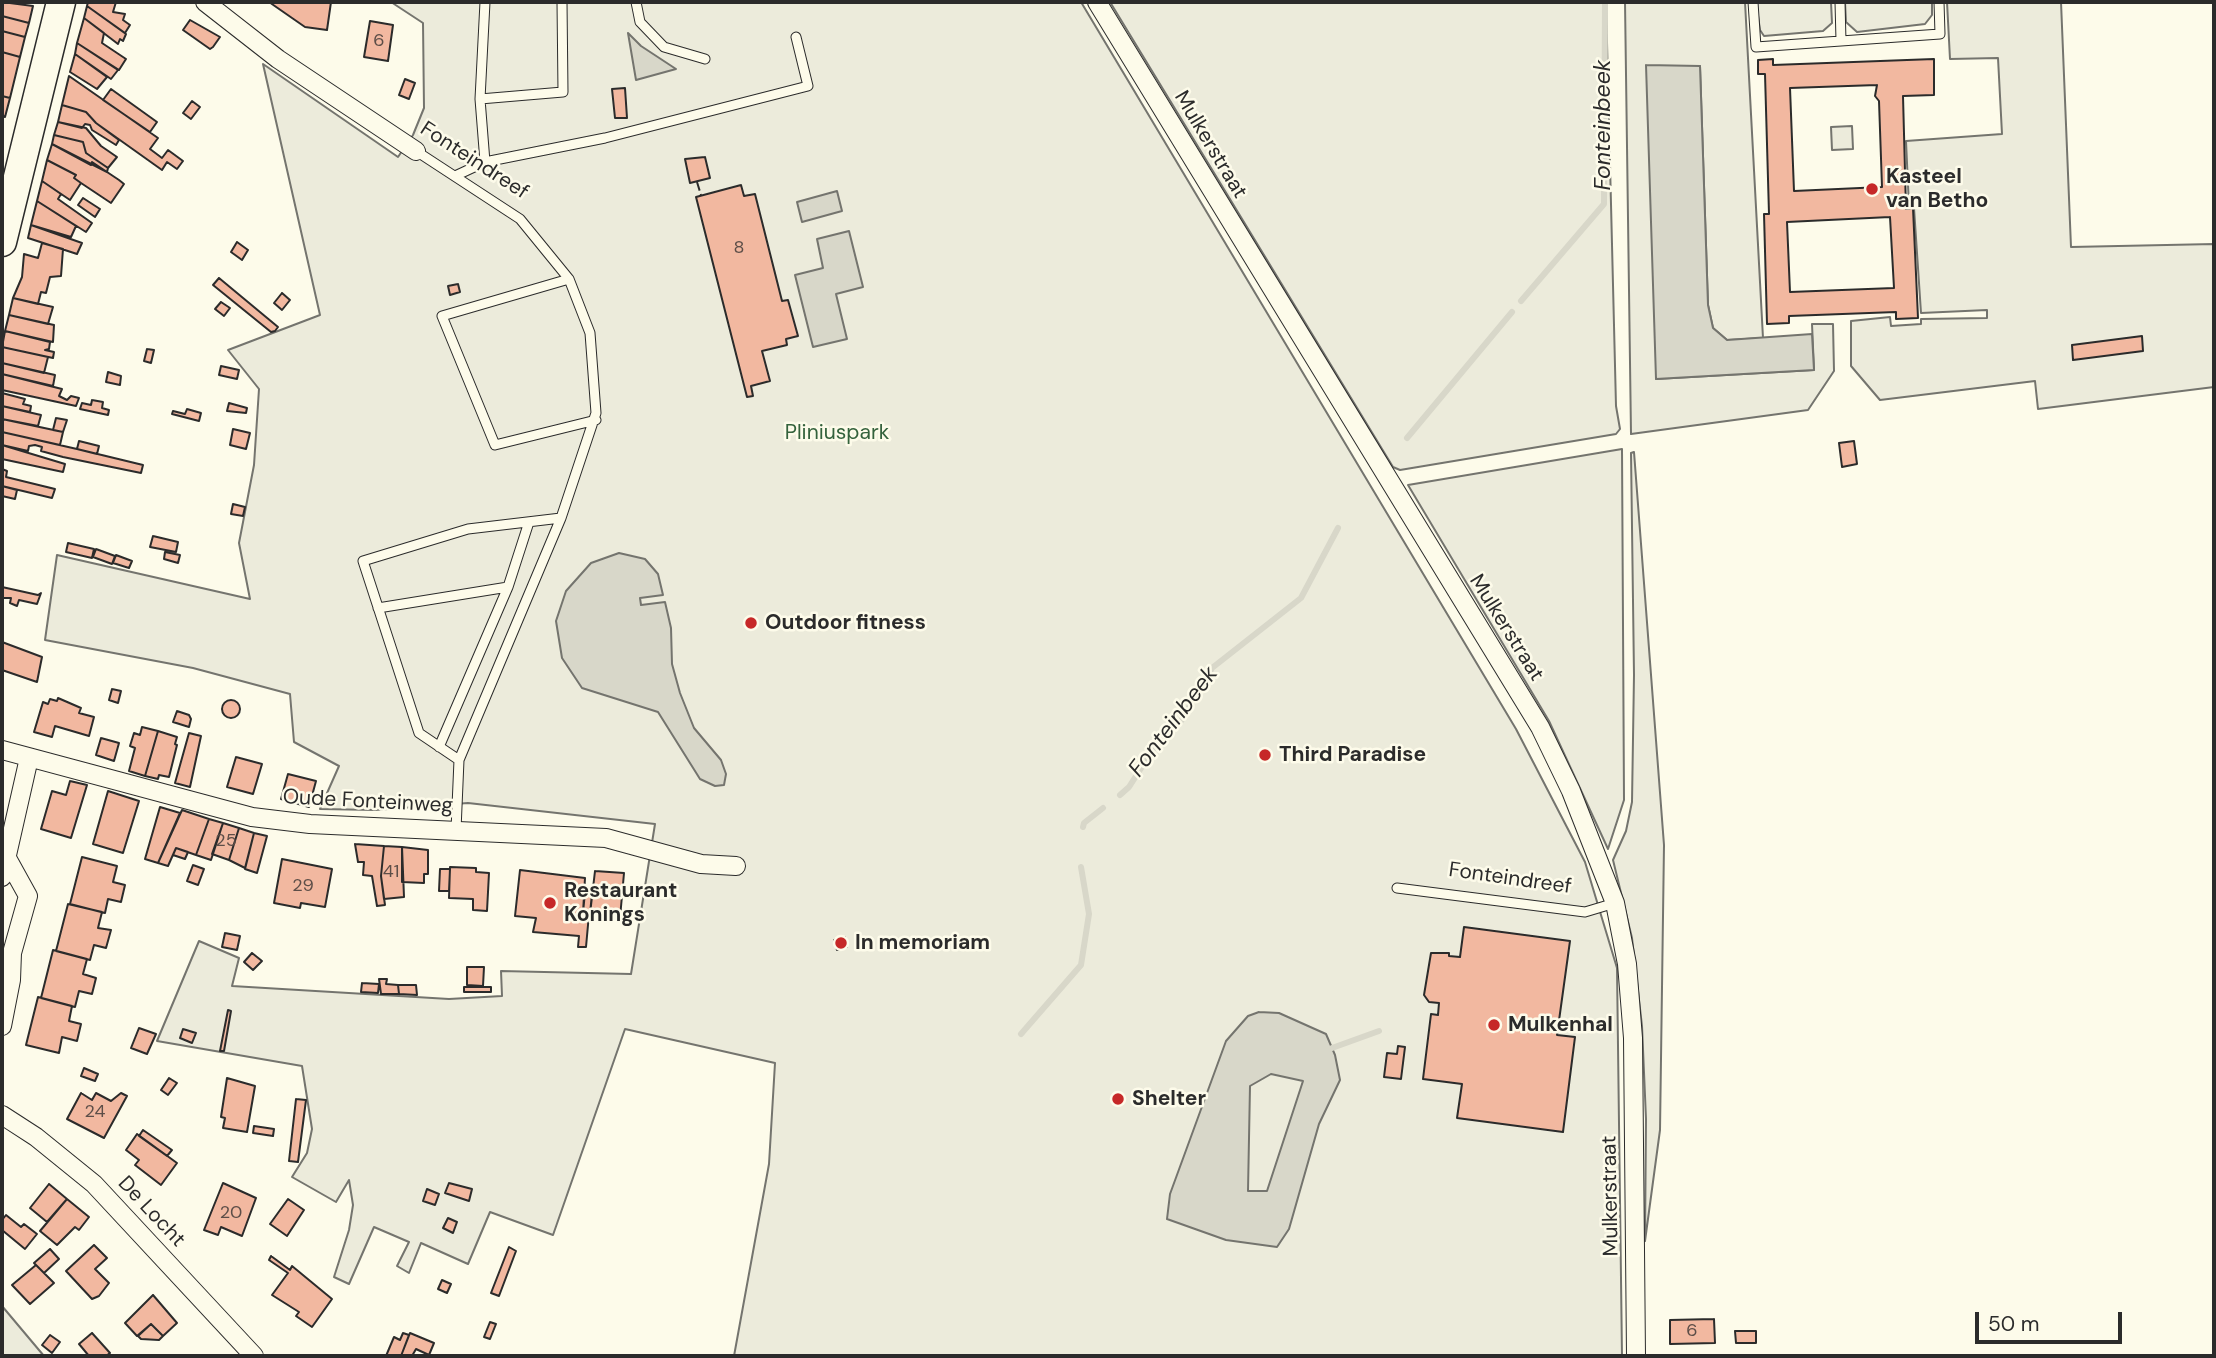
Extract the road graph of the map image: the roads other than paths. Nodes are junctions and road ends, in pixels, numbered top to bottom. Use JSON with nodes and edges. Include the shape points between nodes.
{"nodes":[{"id":1,"x":61,"y":2,"type":"edge"},
{"id":2,"x":205,"y":2,"type":"edge"},
{"id":3,"x":485,"y":2,"type":"edge"},
{"id":4,"x":562,"y":2,"type":"edge"},
{"id":5,"x":636,"y":2,"type":"edge"},
{"id":6,"x":1097,"y":2,"type":"edge"},
{"id":7,"x":1753,"y":2,"type":"edge"},
{"id":8,"x":1840,"y":2,"type":"edge"},
{"id":9,"x":1939,"y":2,"type":"edge"},
{"id":10,"x":796,"y":37,"type":"dead end"},
{"id":11,"x":1841,"y":41,"type":"junction"},
{"id":12,"x":705,"y":59,"type":"dead end"},
{"id":13,"x":480,"y":99,"type":"junction"},
{"id":14,"x":416,"y":151,"type":"joint"},
{"id":15,"x":485,"y":162,"type":"junction"},
{"id":16,"x":455,"y":176,"type":"junction"},
{"id":17,"x":2,"y":242,"type":"edge"},
{"id":18,"x":569,"y":279,"type":"junction"},
{"id":19,"x":596,"y":420,"type":"junction"},
{"id":20,"x":561,"y":518,"type":"junction"},
{"id":21,"x":529,"y":522,"type":"junction"},
{"id":22,"x":508,"y":587,"type":"junction"},
{"id":23,"x":379,"y":608,"type":"junction"},
{"id":24,"x":439,"y":747,"type":"junction"},
{"id":25,"x":2,"y":750,"type":"edge"},
{"id":26,"x":29,"y":758,"type":"junction"},
{"id":27,"x":459,"y":760,"type":"junction"},
{"id":28,"x":456,"y":830,"type":"junction"},
{"id":29,"x":8,"y":858,"type":"junction"},
{"id":30,"x":736,"y":866,"type":"dead end"},
{"id":31,"x":2,"y":877,"type":"edge"},
{"id":32,"x":1397,"y":888,"type":"dead end"},
{"id":33,"x":1615,"y":903,"type":"junction"},
{"id":34,"x":2,"y":932,"type":"edge"},
{"id":35,"x":12,"y":953,"type":"junction"},
{"id":36,"x":2,"y":1026,"type":"edge"},
{"id":37,"x":2,"y":1115,"type":"edge"},
{"id":38,"x":254,"y":1356,"type":"edge"},
{"id":39,"x":1636,"y":1356,"type":"edge"}],
"edges":[{"from":1,"to":17,"type":"main road"},
{"from":2,"to":14,"type":"street","name":"Fonteindreef","via":[[278,59]]},
{"from":3,"to":13,"type":"lane"},
{"from":4,"to":13,"type":"lane","via":[[563,92]]},
{"from":5,"to":12,"type":"lane","via":[[640,22],[664,47]]},
{"from":6,"to":33,"type":"street","name":"Mulkerstraat","via":[[1541,727]]},
{"from":7,"to":11,"type":"lane","via":[[1756,47]]},
{"from":8,"to":11,"type":"lane"},
{"from":9,"to":11,"type":"lane","via":[[1940,34]]},
{"from":10,"to":15,"type":"lane","via":[[808,86],[605,138]]},
{"from":13,"to":15,"type":"lane"},
{"from":14,"to":16,"type":"lane","name":"Fonteindreef"},
{"from":15,"to":16,"type":"lane"},
{"from":16,"to":18,"type":"lane","name":"Fonteindreef","via":[[520,219]]},
{"from":18,"to":19,"type":"lane","name":"Fonteindreef","via":[[590,333]]},
{"from":18,"to":19,"type":"lane","via":[[442,316],[495,445]]},
{"from":19,"to":20,"type":"lane","name":"Fonteindreef"},
{"from":20,"to":21,"type":"lane"},
{"from":20,"to":27,"type":"lane","name":"Fonteindreef"},
{"from":21,"to":22,"type":"lane"},
{"from":21,"to":23,"type":"lane","via":[[468,529],[363,561]]},
{"from":22,"to":23,"type":"lane"},
{"from":22,"to":24,"type":"lane"},
{"from":23,"to":24,"type":"lane","via":[[419,733]]},
{"from":24,"to":27,"type":"lane"},
{"from":25,"to":26,"type":"street","name":"Oude Fonteinweg"},
{"from":26,"to":28,"type":"street","name":"Oude Fonteinweg","via":[[252,817]]},
{"from":26,"to":29,"type":"street"},
{"from":27,"to":28,"type":"lane","name":"Fonteindreef"},
{"from":28,"to":30,"type":"street","name":"Oude Fonteinweg","via":[[606,838],[701,863]]},
{"from":29,"to":31,"type":"street"},
{"from":29,"to":35,"type":"street","via":[[29,896]]},
{"from":32,"to":33,"type":"lane","name":"Fonteindreef","via":[[1585,912]]},
{"from":33,"to":39,"type":"street","name":"Mulkerstraat","via":[[1627,964],[1633,1038]]},
{"from":34,"to":35,"type":"street"},
{"from":35,"to":36,"type":"street"},
{"from":37,"to":38,"type":"street","name":"De Locht","via":[[94,1184]]}]}
